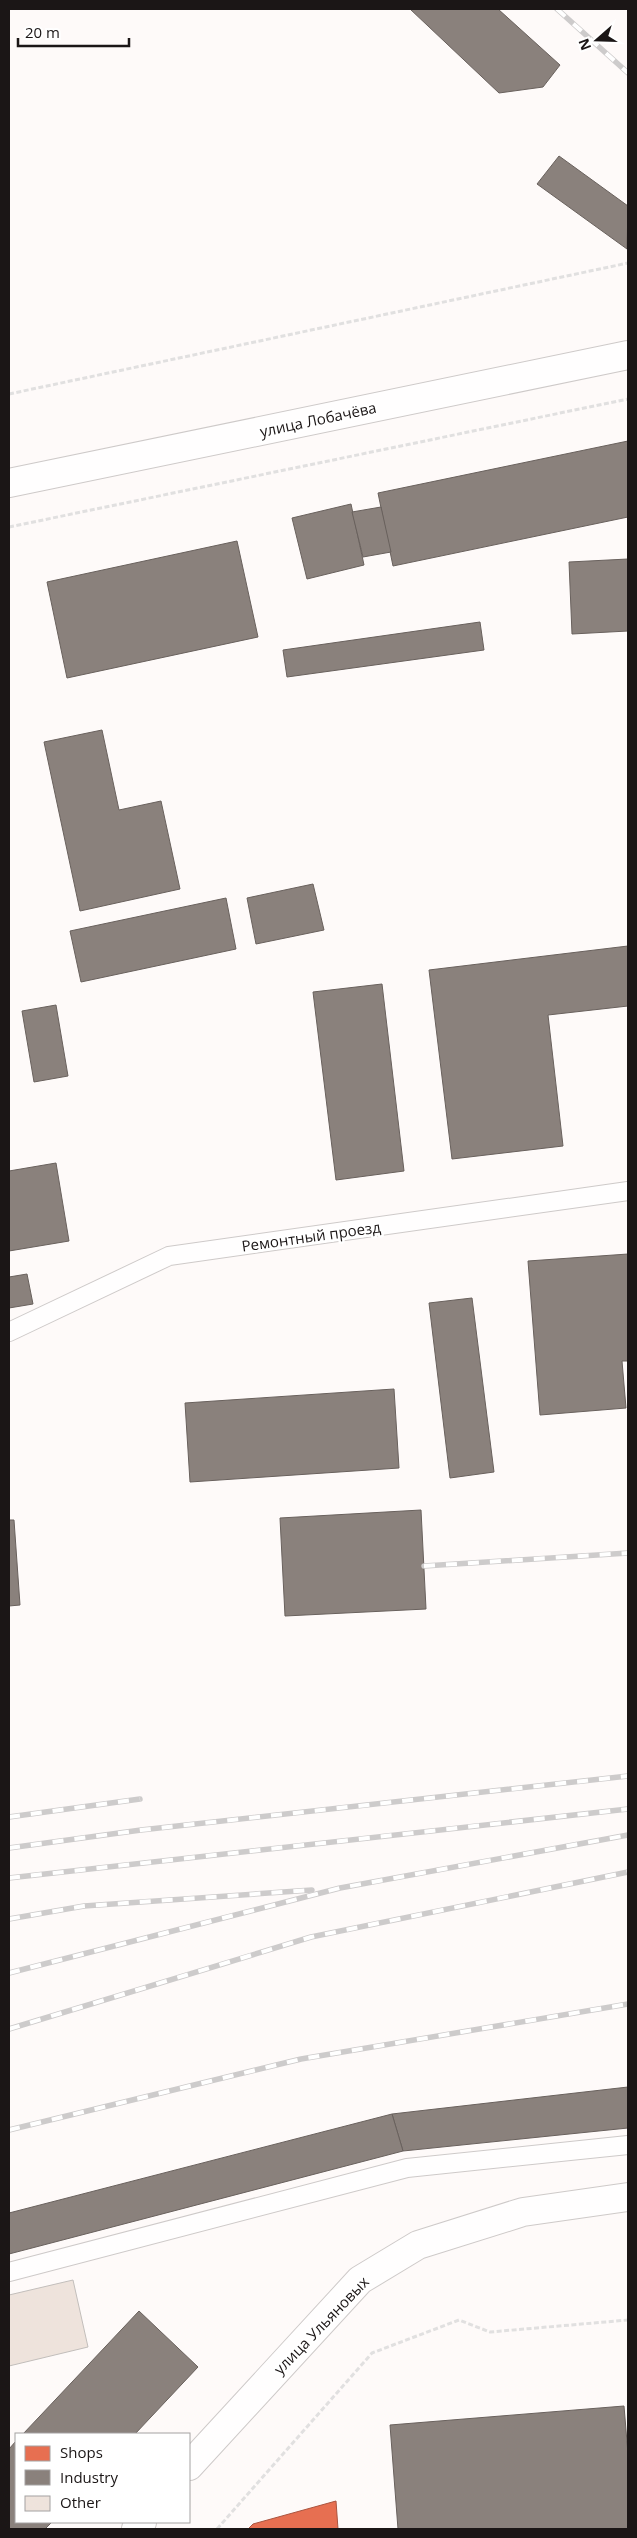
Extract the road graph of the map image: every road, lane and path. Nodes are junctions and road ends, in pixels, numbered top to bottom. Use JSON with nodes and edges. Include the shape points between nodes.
{"nodes":[{"id":1,"x":628,"y":263,"type":"edge"},
{"id":2,"x":628,"y":355,"type":"edge"},
{"id":3,"x":9,"y":394,"type":"edge"},
{"id":4,"x":628,"y":399,"type":"edge"},
{"id":5,"x":9,"y":482,"type":"edge"},
{"id":6,"x":9,"y":527,"type":"edge"},
{"id":7,"x":628,"y":1191,"type":"edge"},
{"id":8,"x":9,"y":1332,"type":"edge"},
{"id":9,"x":628,"y":2145,"type":"edge"},
{"id":10,"x":628,"y":2198,"type":"edge"},
{"id":11,"x":9,"y":2272,"type":"edge"},
{"id":12,"x":628,"y":2320,"type":"edge"},
{"id":13,"x":190,"y":2465,"type":"edge"},
{"id":14,"x":217,"y":2529,"type":"edge"}],
"edges":[{"from":1,"to":3,"type":"path"},
{"from":2,"to":5,"type":"main road","name":"улица Лобачёва"},
{"from":4,"to":6,"type":"path"},
{"from":7,"to":8,"type":"lane","name":"Ремонтный проезд","via":[[169,1256]]},
{"from":9,"to":11,"type":"lane","via":[[407,2168]]},
{"from":10,"to":13,"type":"main road","name":"улица Ульяновых","via":[[524,2212],[418,2245],[368,2275],[353,2287]]},
{"from":12,"to":14,"type":"path","via":[[490,2332],[459,2320],[372,2353]]}]}
